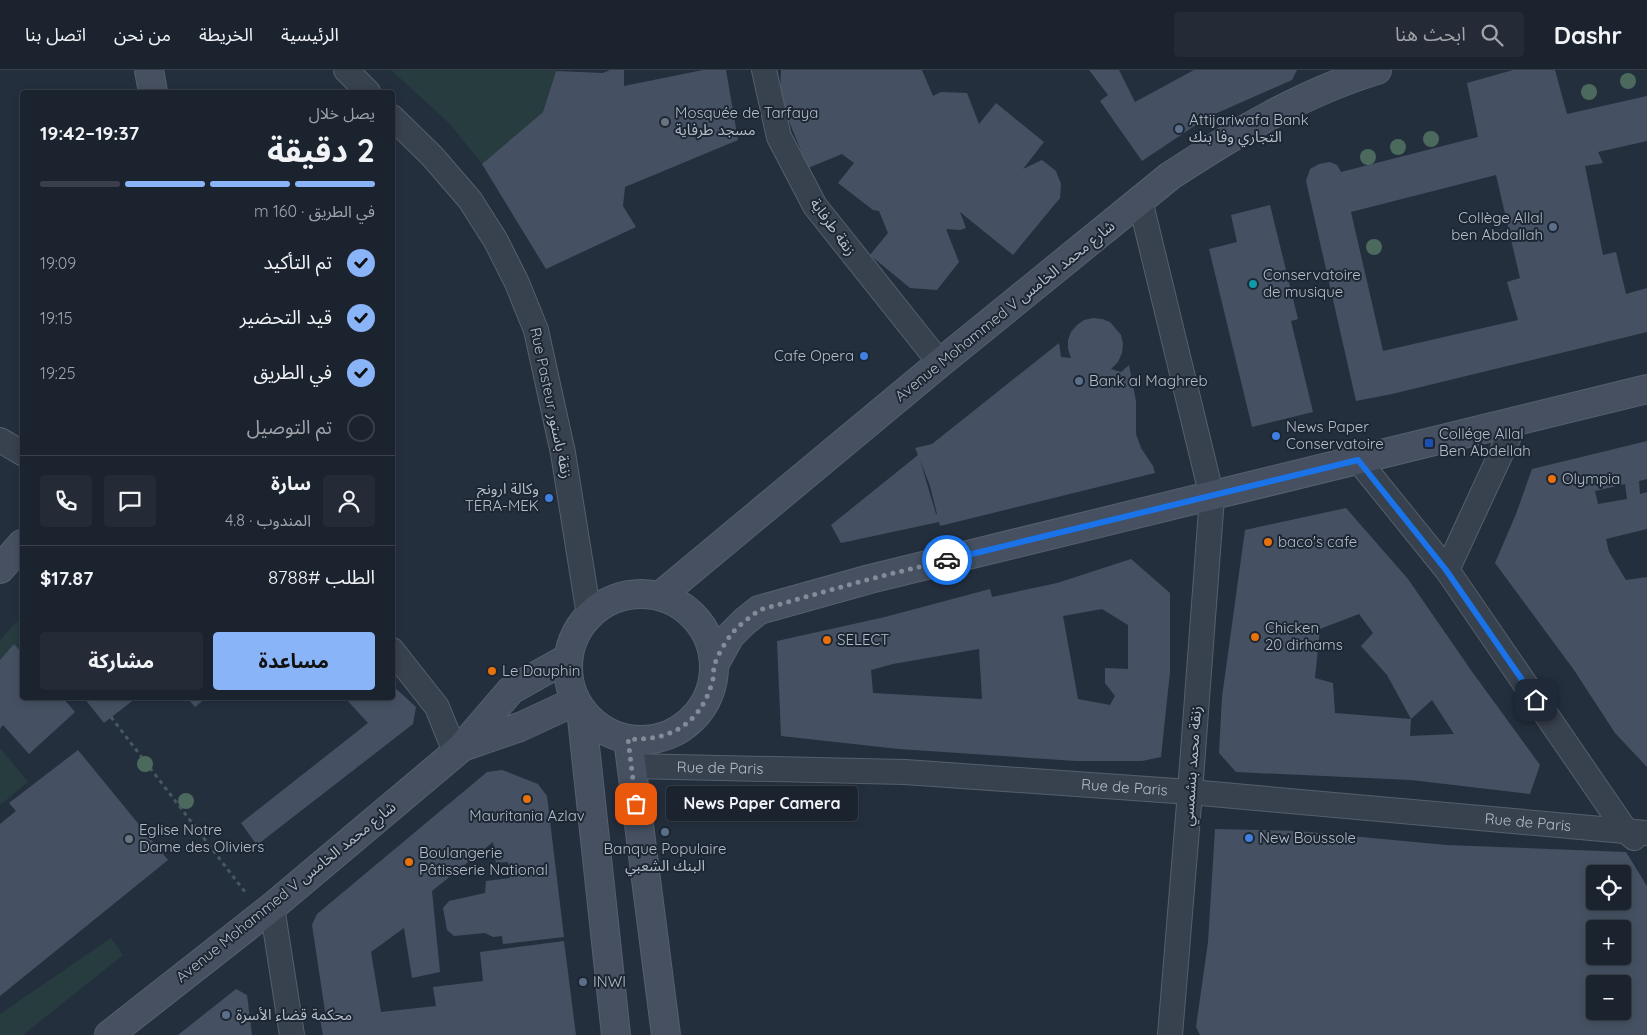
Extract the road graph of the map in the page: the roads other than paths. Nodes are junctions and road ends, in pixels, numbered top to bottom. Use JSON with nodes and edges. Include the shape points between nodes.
{"nodes":[{"id":1,"x":149,"y":70,"type":"edge"},
{"id":2,"x":346,"y":70,"type":"edge"},
{"id":3,"x":764,"y":70,"type":"edge"},
{"id":4,"x":1377,"y":70,"type":"edge"},
{"id":5,"x":1345,"y":75,"type":"edge"},
{"id":6,"x":153,"y":90,"type":"edge"},
{"id":7,"x":366,"y":90,"type":"edge"},
{"id":8,"x":395,"y":120,"type":"edge"},
{"id":9,"x":1140,"y":200,"type":"junction"},
{"id":10,"x":940,"y":363,"type":"junction"},
{"id":11,"x":1647,"y":389,"type":"edge"},
{"id":12,"x":1516,"y":421,"type":"junction"},
{"id":13,"x":0,"y":440,"type":"edge"},
{"id":14,"x":20,"y":453,"type":"edge"},
{"id":15,"x":1358,"y":460,"type":"junction"},
{"id":16,"x":1212,"y":497,"type":"junction"},
{"id":17,"x":20,"y":546,"type":"edge"},
{"id":18,"x":0,"y":569,"type":"edge"},
{"id":19,"x":1446,"y":570,"type":"junction"},
{"id":20,"x":661,"y":596,"type":"junction"},
{"id":21,"x":589,"y":615,"type":"junction"},
{"id":22,"x":395,"y":654,"type":"edge"},
{"id":23,"x":568,"y":658,"type":"junction"},
{"id":24,"x":714,"y":665,"type":"junction"},
{"id":25,"x":578,"y":705,"type":"junction"},
{"id":26,"x":628,"y":739,"type":"junction"},
{"id":27,"x":458,"y":750,"type":"junction"},
{"id":28,"x":631,"y":766,"type":"junction"},
{"id":29,"x":1190,"y":792,"type":"junction"},
{"id":30,"x":1637,"y":832,"type":"edge"},
{"id":31,"x":1647,"y":849,"type":"edge"},
{"id":32,"x":267,"y":910,"type":"junction"},
{"id":33,"x":109,"y":1035,"type":"edge"},
{"id":34,"x":292,"y":1035,"type":"edge"},
{"id":35,"x":616,"y":1035,"type":"edge"},
{"id":36,"x":666,"y":1035,"type":"edge"},
{"id":37,"x":1170,"y":1035,"type":"edge"}],
"edges":[{"from":1,"to":6,"type":"main road"},
{"from":2,"to":7,"type":"street"},
{"from":3,"to":10,"type":"street","name":"زنقة طرفاية","via":[[779,137],[815,206]]},
{"from":4,"to":5,"type":"main road","name":"Avenue Mohammed V شارع محمد الخامس"},
{"from":5,"to":9,"type":"main road","name":"Avenue Mohammed V شارع محمد الخامس","via":[[1199,157]]},
{"from":8,"to":21,"type":"street","name":"Rue Pasteur زنقة باستور","via":[[470,200],[496,241],[536,330],[563,453]]},
{"from":9,"to":10,"type":"main road","name":"Avenue Mohammed V شارع محمد الخامس"},
{"from":9,"to":16,"type":"street","name":"زنقة محمد بنشمسي"},
{"from":10,"to":20,"type":"main road","name":"Avenue Mohammed V شارع محمد الخامس"},
{"from":11,"to":12,"type":"main road"},
{"from":12,"to":15,"type":"main road"},
{"from":12,"to":19,"type":"street"},
{"from":13,"to":14,"type":"street"},
{"from":15,"to":16,"type":"main road"},
{"from":15,"to":19,"type":"street"},
{"from":16,"to":24,"type":"main road","via":[[870,579],[759,610],[730,636]]},
{"from":16,"to":29,"type":"street","name":"زنقة محمد بنشمسي"},
{"from":17,"to":18,"type":"main road"},
{"from":19,"to":30,"type":"street"},
{"from":20,"to":21,"type":"main road","via":[[643,593],[623,596]]},
{"from":20,"to":24,"type":"main road","via":[[684,607],[700,623],[710,643]]},
{"from":21,"to":23,"type":"main road","via":[[578,629]]},
{"from":22,"to":27,"type":"street","via":[[436,707]]},
{"from":23,"to":25,"type":"main road","via":[[572,692]]},
{"from":23,"to":27,"type":"main road","name":"Avenue Mohammed V شارع محمد الخامس","via":[[511,690]]},
{"from":24,"to":26,"type":"main road","via":[[706,701],[695,716],[664,736]]},
{"from":25,"to":26,"type":"main road","via":[[593,723],[610,734]]},
{"from":25,"to":27,"type":"main road","name":"Avenue Mohammed V شارع محمد الخامس"},
{"from":25,"to":35,"type":"main road"},
{"from":26,"to":28,"type":"main road"},
{"from":27,"to":32,"type":"main road","name":"Avenue Mohammed V شارع محمد الخامس"},
{"from":28,"to":29,"type":"street","name":"Rue de Paris","via":[[882,771]]},
{"from":28,"to":36,"type":"main road"},
{"from":29,"to":30,"type":"street","name":"Rue de Paris"},
{"from":29,"to":37,"type":"street","name":"زنقة محمد بنشمسي"},
{"from":30,"to":31,"type":"street"},
{"from":32,"to":33,"type":"main road","name":"Avenue Mohammed V شارع محمد الخامس"},
{"from":32,"to":34,"type":"street"}]}
